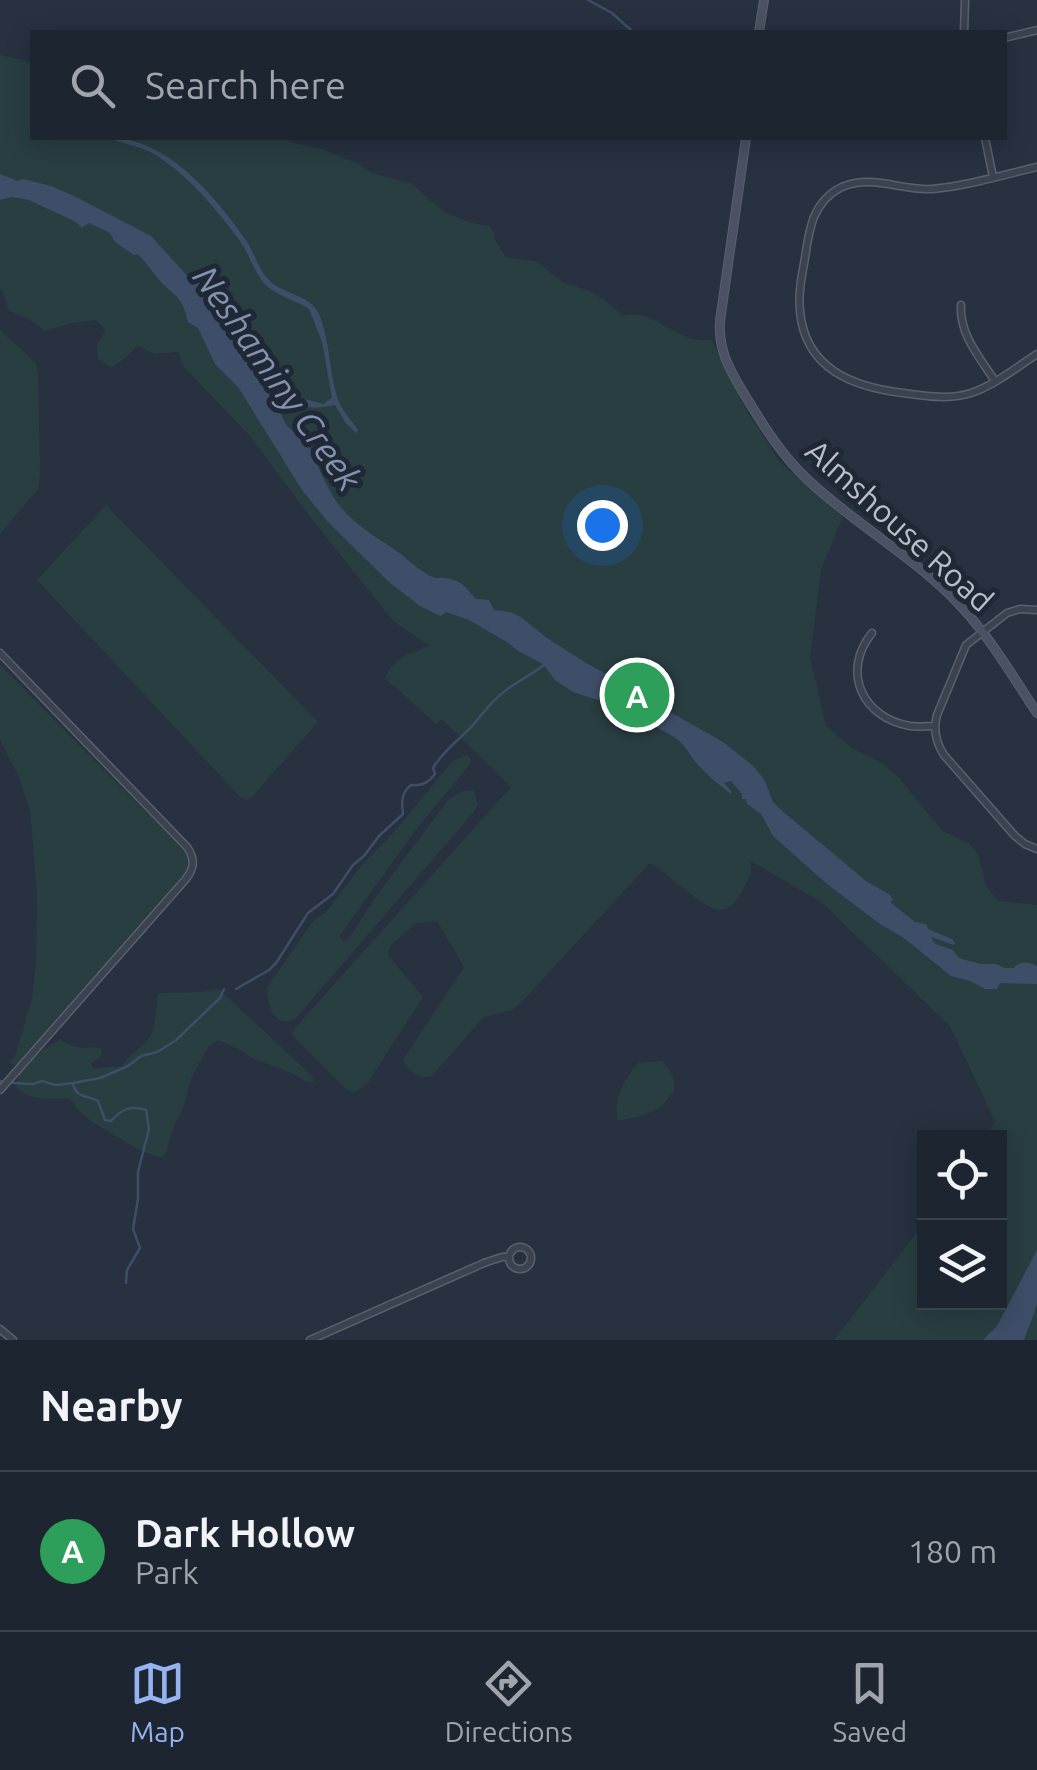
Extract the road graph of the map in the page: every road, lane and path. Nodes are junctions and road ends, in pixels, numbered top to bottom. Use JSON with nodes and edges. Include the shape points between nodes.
{"nodes":[{"id":1,"x":764,"y":0,"type":"edge"},
{"id":2,"x":965,"y":0,"type":"edge"},
{"id":3,"x":759,"y":30,"type":"edge"},
{"id":4,"x":964,"y":30,"type":"edge"},
{"id":5,"x":1037,"y":30,"type":"edge"},
{"id":6,"x":1007,"y":37,"type":"edge"},
{"id":7,"x":746,"y":140,"type":"edge"},
{"id":8,"x":985,"y":140,"type":"edge"},
{"id":9,"x":1037,"y":167,"type":"edge"},
{"id":10,"x":993,"y":177,"type":"junction"},
{"id":11,"x":960,"y":305,"type":"dead end"},
{"id":12,"x":1037,"y":354,"type":"edge"},
{"id":13,"x":995,"y":381,"type":"junction"},
{"id":14,"x":1037,"y":610,"type":"edge"},
{"id":15,"x":982,"y":632,"type":"junction"},
{"id":16,"x":872,"y":633,"type":"dead end"},
{"id":17,"x":0,"y":653,"type":"edge"},
{"id":18,"x":1037,"y":712,"type":"edge"},
{"id":19,"x":934,"y":726,"type":"junction"},
{"id":20,"x":1037,"y":849,"type":"edge"},
{"id":21,"x":0,"y":1090,"type":"edge"},
{"id":22,"x":509,"y":1257,"type":"dead end"},
{"id":23,"x":0,"y":1329,"type":"edge"},
{"id":24,"x":13,"y":1340,"type":"edge"},
{"id":25,"x":310,"y":1340,"type":"edge"}],
"edges":[{"from":1,"to":3,"type":"main road"},
{"from":2,"to":4,"type":"street"},
{"from":5,"to":6,"type":"street"},
{"from":7,"to":15,"type":"main road","name":"Almshouse Road","via":[[720,321],[726,363],[799,471],[927,574]]},
{"from":8,"to":10,"type":"street"},
{"from":9,"to":10,"type":"street"},
{"from":10,"to":13,"type":"street","via":[[928,189],[863,182],[831,194],[810,226],[800,308],[815,352],[862,386],[944,397]]},
{"from":11,"to":13,"type":"street","via":[[964,329]]},
{"from":12,"to":13,"type":"street"},
{"from":14,"to":15,"type":"street","via":[[1011,612]]},
{"from":15,"to":18,"type":"main road","name":"Almshouse Road"},
{"from":15,"to":19,"type":"street","via":[[963,649]]},
{"from":16,"to":19,"type":"street","via":[[858,669],[866,701],[904,725]]},
{"from":17,"to":21,"type":"street","via":[[189,850],[193,863]]},
{"from":19,"to":20,"type":"street","via":[[944,755],[1015,836]]},
{"from":22,"to":25,"type":"street"},
{"from":23,"to":24,"type":"street"}]}
